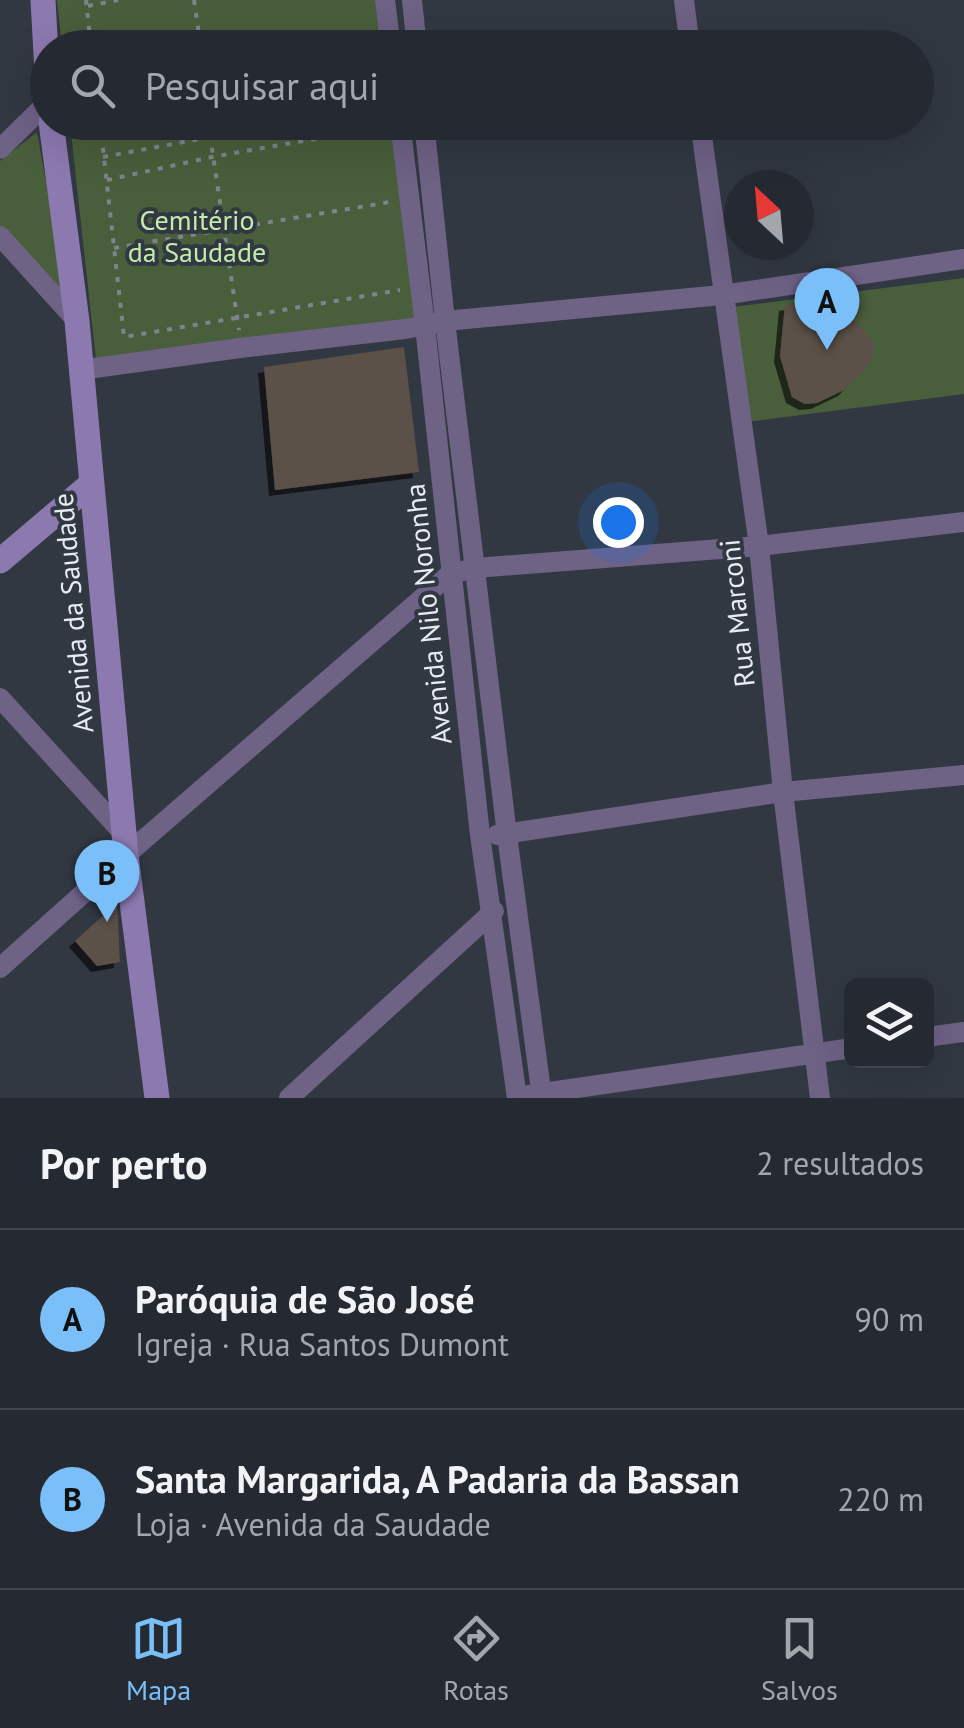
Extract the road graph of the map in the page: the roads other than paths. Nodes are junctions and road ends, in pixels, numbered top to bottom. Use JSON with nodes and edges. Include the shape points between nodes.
{"nodes":[{"id":1,"x":42,"y":0,"type":"edge"},
{"id":2,"x":385,"y":0,"type":"edge"},
{"id":3,"x":412,"y":0,"type":"edge"},
{"id":4,"x":684,"y":0,"type":"edge"},
{"id":5,"x":44,"y":30,"type":"edge"},
{"id":6,"x":386,"y":30,"type":"edge"},
{"id":7,"x":414,"y":30,"type":"edge"},
{"id":8,"x":688,"y":30,"type":"edge"},
{"id":9,"x":30,"y":120,"type":"edge"},
{"id":10,"x":53,"y":140,"type":"edge"},
{"id":11,"x":399,"y":140,"type":"edge"},
{"id":12,"x":425,"y":140,"type":"edge"},
{"id":13,"x":702,"y":140,"type":"edge"},
{"id":14,"x":0,"y":149,"type":"edge"},
{"id":15,"x":0,"y":236,"type":"edge"},
{"id":16,"x":964,"y":259,"type":"edge"},
{"id":17,"x":722,"y":294,"type":"junction"},
{"id":18,"x":77,"y":321,"type":"junction"},
{"id":19,"x":435,"y":324,"type":"junction"},
{"id":20,"x":80,"y":370,"type":"junction"},
{"id":21,"x":90,"y":484,"type":"junction"},
{"id":22,"x":964,"y":522,"type":"edge"},
{"id":23,"x":759,"y":546,"type":"junction"},
{"id":24,"x":0,"y":561,"type":"edge"},
{"id":25,"x":475,"y":568,"type":"junction"},
{"id":26,"x":450,"y":574,"type":"junction"},
{"id":27,"x":0,"y":698,"type":"edge"},
{"id":28,"x":964,"y":775,"type":"edge"},
{"id":29,"x":783,"y":792,"type":"junction"},
{"id":30,"x":507,"y":834,"type":"junction"},
{"id":31,"x":480,"y":835,"type":"junction"},
{"id":32,"x":124,"y":844,"type":"junction"},
{"id":33,"x":515,"y":896,"type":"junction"},
{"id":34,"x":490,"y":914,"type":"junction"},
{"id":35,"x":0,"y":968,"type":"edge"},
{"id":36,"x":964,"y":1032,"type":"edge"},
{"id":37,"x":934,"y":1036,"type":"edge"},
{"id":38,"x":844,"y":1049,"type":"edge"},
{"id":39,"x":813,"y":1053,"type":"junction"},
{"id":40,"x":541,"y":1095,"type":"edge"},
{"id":41,"x":157,"y":1098,"type":"edge"},
{"id":42,"x":289,"y":1098,"type":"edge"},
{"id":43,"x":518,"y":1098,"type":"edge"},
{"id":44,"x":820,"y":1098,"type":"edge"}],
"edges":[{"from":1,"to":5,"type":"main road"},
{"from":2,"to":6,"type":"street"},
{"from":3,"to":7,"type":"street"},
{"from":4,"to":8,"type":"street"},
{"from":9,"to":14,"type":"street"},
{"from":10,"to":18,"type":"main road","name":"Avenida da Saudade"},
{"from":11,"to":19,"type":"street","name":"Avenida Nilo Noronha"},
{"from":12,"to":19,"type":"street","name":"Avenida Nilo Noronha"},
{"from":13,"to":17,"type":"street","name":"Rua Marconi"},
{"from":15,"to":18,"type":"street"},
{"from":16,"to":17,"type":"street"},
{"from":17,"to":19,"type":"street"},
{"from":17,"to":23,"type":"street","name":"Rua Marconi"},
{"from":18,"to":20,"type":"main road","name":"Avenida da Saudade"},
{"from":19,"to":20,"type":"street"},
{"from":19,"to":25,"type":"street","name":"Avenida Nilo Noronha"},
{"from":19,"to":26,"type":"street","name":"Avenida Nilo Noronha"},
{"from":20,"to":21,"type":"main road","name":"Avenida da Saudade"},
{"from":21,"to":24,"type":"main road"},
{"from":21,"to":32,"type":"main road","name":"Avenida da Saudade"},
{"from":22,"to":23,"type":"street"},
{"from":23,"to":25,"type":"street"},
{"from":23,"to":29,"type":"street","name":"Rua Marconi"},
{"from":25,"to":26,"type":"street"},
{"from":25,"to":30,"type":"street","name":"Avenida Nilo Noronha"},
{"from":26,"to":31,"type":"street","name":"Avenida Nilo Noronha"},
{"from":26,"to":32,"type":"street"},
{"from":27,"to":32,"type":"street"},
{"from":28,"to":29,"type":"street"},
{"from":29,"to":30,"type":"street"},
{"from":29,"to":39,"type":"street","name":"Rua Marconi"},
{"from":30,"to":31,"type":"street"},
{"from":30,"to":33,"type":"street","name":"Avenida Nilo Noronha"},
{"from":31,"to":34,"type":"street","name":"Avenida Nilo Noronha"},
{"from":32,"to":35,"type":"street"},
{"from":32,"to":41,"type":"main road","name":"Avenida da Saudade"},
{"from":33,"to":34,"type":"street"},
{"from":33,"to":40,"type":"street","name":"Avenida Nilo Noronha"},
{"from":34,"to":42,"type":"street"},
{"from":34,"to":43,"type":"street","name":"Avenida Nilo Noronha"},
{"from":36,"to":37,"type":"street"},
{"from":38,"to":39,"type":"street"},
{"from":39,"to":40,"type":"street"},
{"from":39,"to":44,"type":"street","name":"Rua Marconi"},
{"from":40,"to":43,"type":"street"}]}
